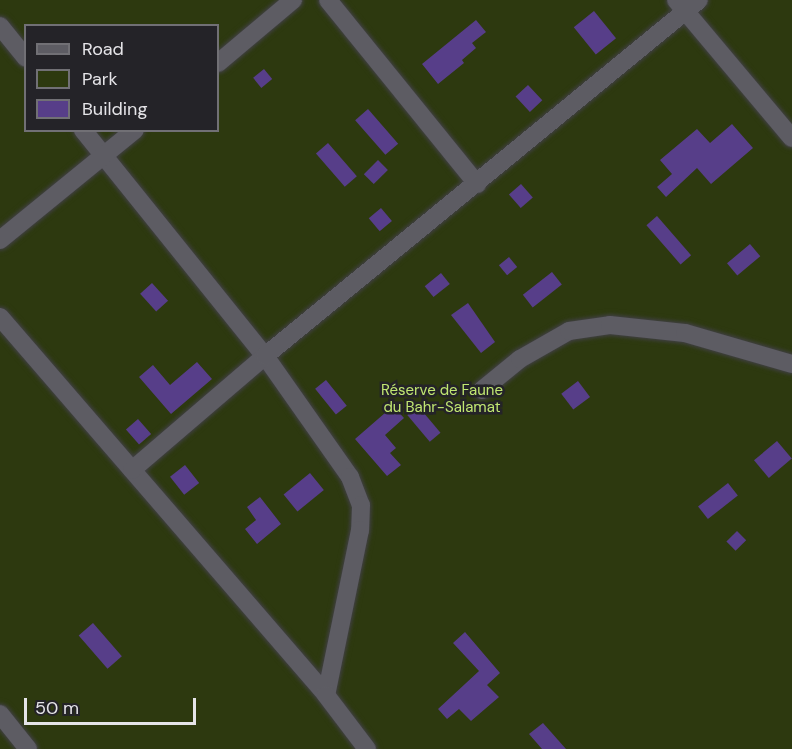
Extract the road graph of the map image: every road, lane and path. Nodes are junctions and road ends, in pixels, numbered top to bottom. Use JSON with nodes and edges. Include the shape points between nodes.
{"nodes":[{"id":1,"x":294,"y":0,"type":"edge"},
{"id":2,"x":328,"y":0,"type":"edge"},
{"id":3,"x":687,"y":4,"type":"edge"},
{"id":4,"x":0,"y":26,"type":"edge"},
{"id":5,"x":24,"y":56,"type":"edge"},
{"id":6,"x":219,"y":62,"type":"edge"},
{"id":7,"x":85,"y":132,"type":"edge"},
{"id":8,"x":133,"y":132,"type":"edge"},
{"id":9,"x":792,"y":138,"type":"edge"},
{"id":10,"x":104,"y":156,"type":"junction"},
{"id":11,"x":477,"y":184,"type":"junction"},
{"id":12,"x":0,"y":240,"type":"edge"},
{"id":13,"x":0,"y":317,"type":"edge"},
{"id":14,"x":265,"y":356,"type":"junction"},
{"id":15,"x":792,"y":364,"type":"edge"},
{"id":16,"x":482,"y":390,"type":"dead end"},
{"id":17,"x":132,"y":470,"type":"junction"},
{"id":18,"x":326,"y":695,"type":"junction"},
{"id":19,"x":0,"y":714,"type":"edge"},
{"id":20,"x":28,"y":749,"type":"edge"},
{"id":21,"x":367,"y":749,"type":"edge"}],
"edges":[{"from":1,"to":6,"type":"street"},
{"from":2,"to":11,"type":"street"},
{"from":3,"to":9,"type":"street"},
{"from":3,"to":11,"type":"street"},
{"from":4,"to":5,"type":"street"},
{"from":7,"to":10,"type":"street"},
{"from":8,"to":10,"type":"street"},
{"from":10,"to":12,"type":"street"},
{"from":10,"to":14,"type":"street"},
{"from":11,"to":14,"type":"street"},
{"from":13,"to":17,"type":"street"},
{"from":14,"to":17,"type":"street"},
{"from":14,"to":18,"type":"street","via":[[350,477],[361,505],[360,530]]},
{"from":15,"to":16,"type":"street","via":[[685,333],[610,324],[569,331],[520,359]]},
{"from":17,"to":18,"type":"street"},
{"from":18,"to":21,"type":"street"},
{"from":19,"to":20,"type":"street"}]}
